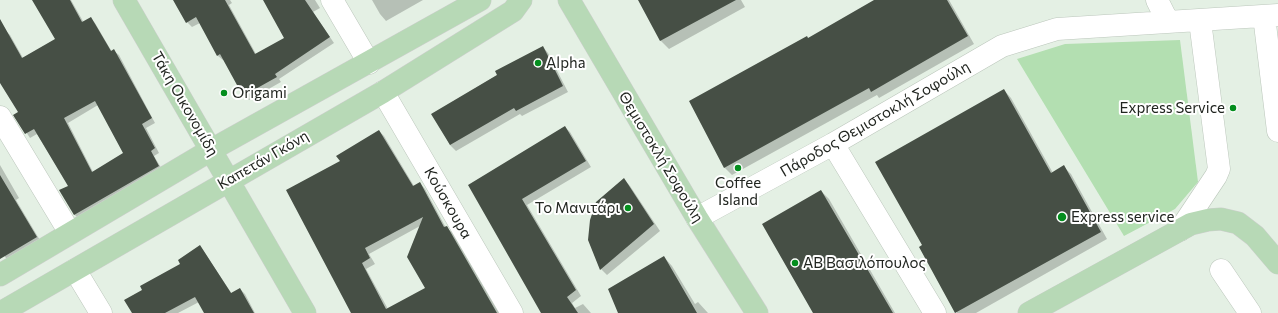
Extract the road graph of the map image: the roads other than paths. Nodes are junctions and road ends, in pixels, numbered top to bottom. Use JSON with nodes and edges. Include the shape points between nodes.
{"nodes":[{"id":1,"x":124,"y":0,"type":"edge"},
{"id":2,"x":332,"y":0,"type":"edge"},
{"id":3,"x":480,"y":0,"type":"edge"},
{"id":4,"x":521,"y":0,"type":"edge"},
{"id":5,"x":568,"y":0,"type":"edge"},
{"id":6,"x":1157,"y":0,"type":"edge"},
{"id":7,"x":1271,"y":16,"type":"edge"},
{"id":8,"x":1200,"y":21,"type":"junction"},
{"id":9,"x":1168,"y":22,"type":"junction"},
{"id":10,"x":369,"y":63,"type":"junction"},
{"id":11,"x":383,"y":92,"type":"junction"},
{"id":12,"x":0,"y":117,"type":"edge"},
{"id":13,"x":1278,"y":131,"type":"edge"},
{"id":14,"x":833,"y":144,"type":"junction"},
{"id":15,"x":211,"y":150,"type":"junction"},
{"id":16,"x":228,"y":180,"type":"junction"},
{"id":17,"x":697,"y":218,"type":"junction"},
{"id":18,"x":1185,"y":227,"type":"junction"},
{"id":19,"x":70,"y":233,"type":"junction"},
{"id":20,"x":1278,"y":263,"type":"edge"},
{"id":21,"x":75,"y":270,"type":"junction"},
{"id":22,"x":1221,"y":270,"type":"dead end"},
{"id":23,"x":0,"y":275,"type":"edge"},
{"id":24,"x":0,"y":313,"type":"edge"},
{"id":25,"x":101,"y":313,"type":"edge"},
{"id":26,"x":305,"y":313,"type":"edge"},
{"id":27,"x":512,"y":313,"type":"edge"},
{"id":28,"x":757,"y":313,"type":"edge"},
{"id":29,"x":935,"y":313,"type":"edge"},
{"id":30,"x":1029,"y":313,"type":"edge"},
{"id":31,"x":1250,"y":313,"type":"edge"}],
"edges":[{"from":1,"to":15,"type":"main road","name":"Τάκη Οικονομίδη"},
{"from":2,"to":10,"type":"street"},
{"from":3,"to":10,"type":"main road"},
{"from":4,"to":11,"type":"main road","name":"Καπετάν Γκόνη","via":[[513,11]]},
{"from":5,"to":17,"type":"main road","name":"Θεμιστοκλή Σοφούλη"},
{"from":6,"to":9,"type":"street"},
{"from":7,"to":8,"type":"street","name":"Πάροδος Θεμιστοκλή Σοφούλη"},
{"from":7,"to":13,"type":"street"},
{"from":8,"to":9,"type":"street","name":"Πάροδος Θεμιστοκλή Σοφούλη"},
{"from":8,"to":18,"type":"street","via":[[1219,169]]},
{"from":9,"to":14,"type":"street","name":"Πάροδος Θεμιστοκλή Σοφούλη","via":[[1056,29],[1002,46]]},
{"from":10,"to":15,"type":"main road"},
{"from":11,"to":16,"type":"main road","name":"Καπετάν Γκόνη"},
{"from":11,"to":27,"type":"street","name":"Κούσκουρα"},
{"from":12,"to":19,"type":"street"},
{"from":14,"to":17,"type":"street","name":"Πάροδος Θεμιστοκλή Σοφούλη"},
{"from":14,"to":29,"type":"street"},
{"from":15,"to":16,"type":"main road","name":"Τάκη Οικονομίδη"},
{"from":15,"to":19,"type":"main road"},
{"from":16,"to":21,"type":"main road","name":"Καπετάν Γκόνη"},
{"from":16,"to":26,"type":"main road","name":"Τάκη Οικονομίδη"},
{"from":17,"to":28,"type":"main road","name":"Θεμιστοκλή Σοφούλη"},
{"from":18,"to":20,"type":"main road","via":[[1221,219],[1238,224],[1255,236]]},
{"from":18,"to":30,"type":"main road"},
{"from":19,"to":23,"type":"main road"},
{"from":21,"to":24,"type":"main road","name":"Καπετάν Γκόνη"},
{"from":21,"to":25,"type":"street"},
{"from":22,"to":31,"type":"street"}]}
